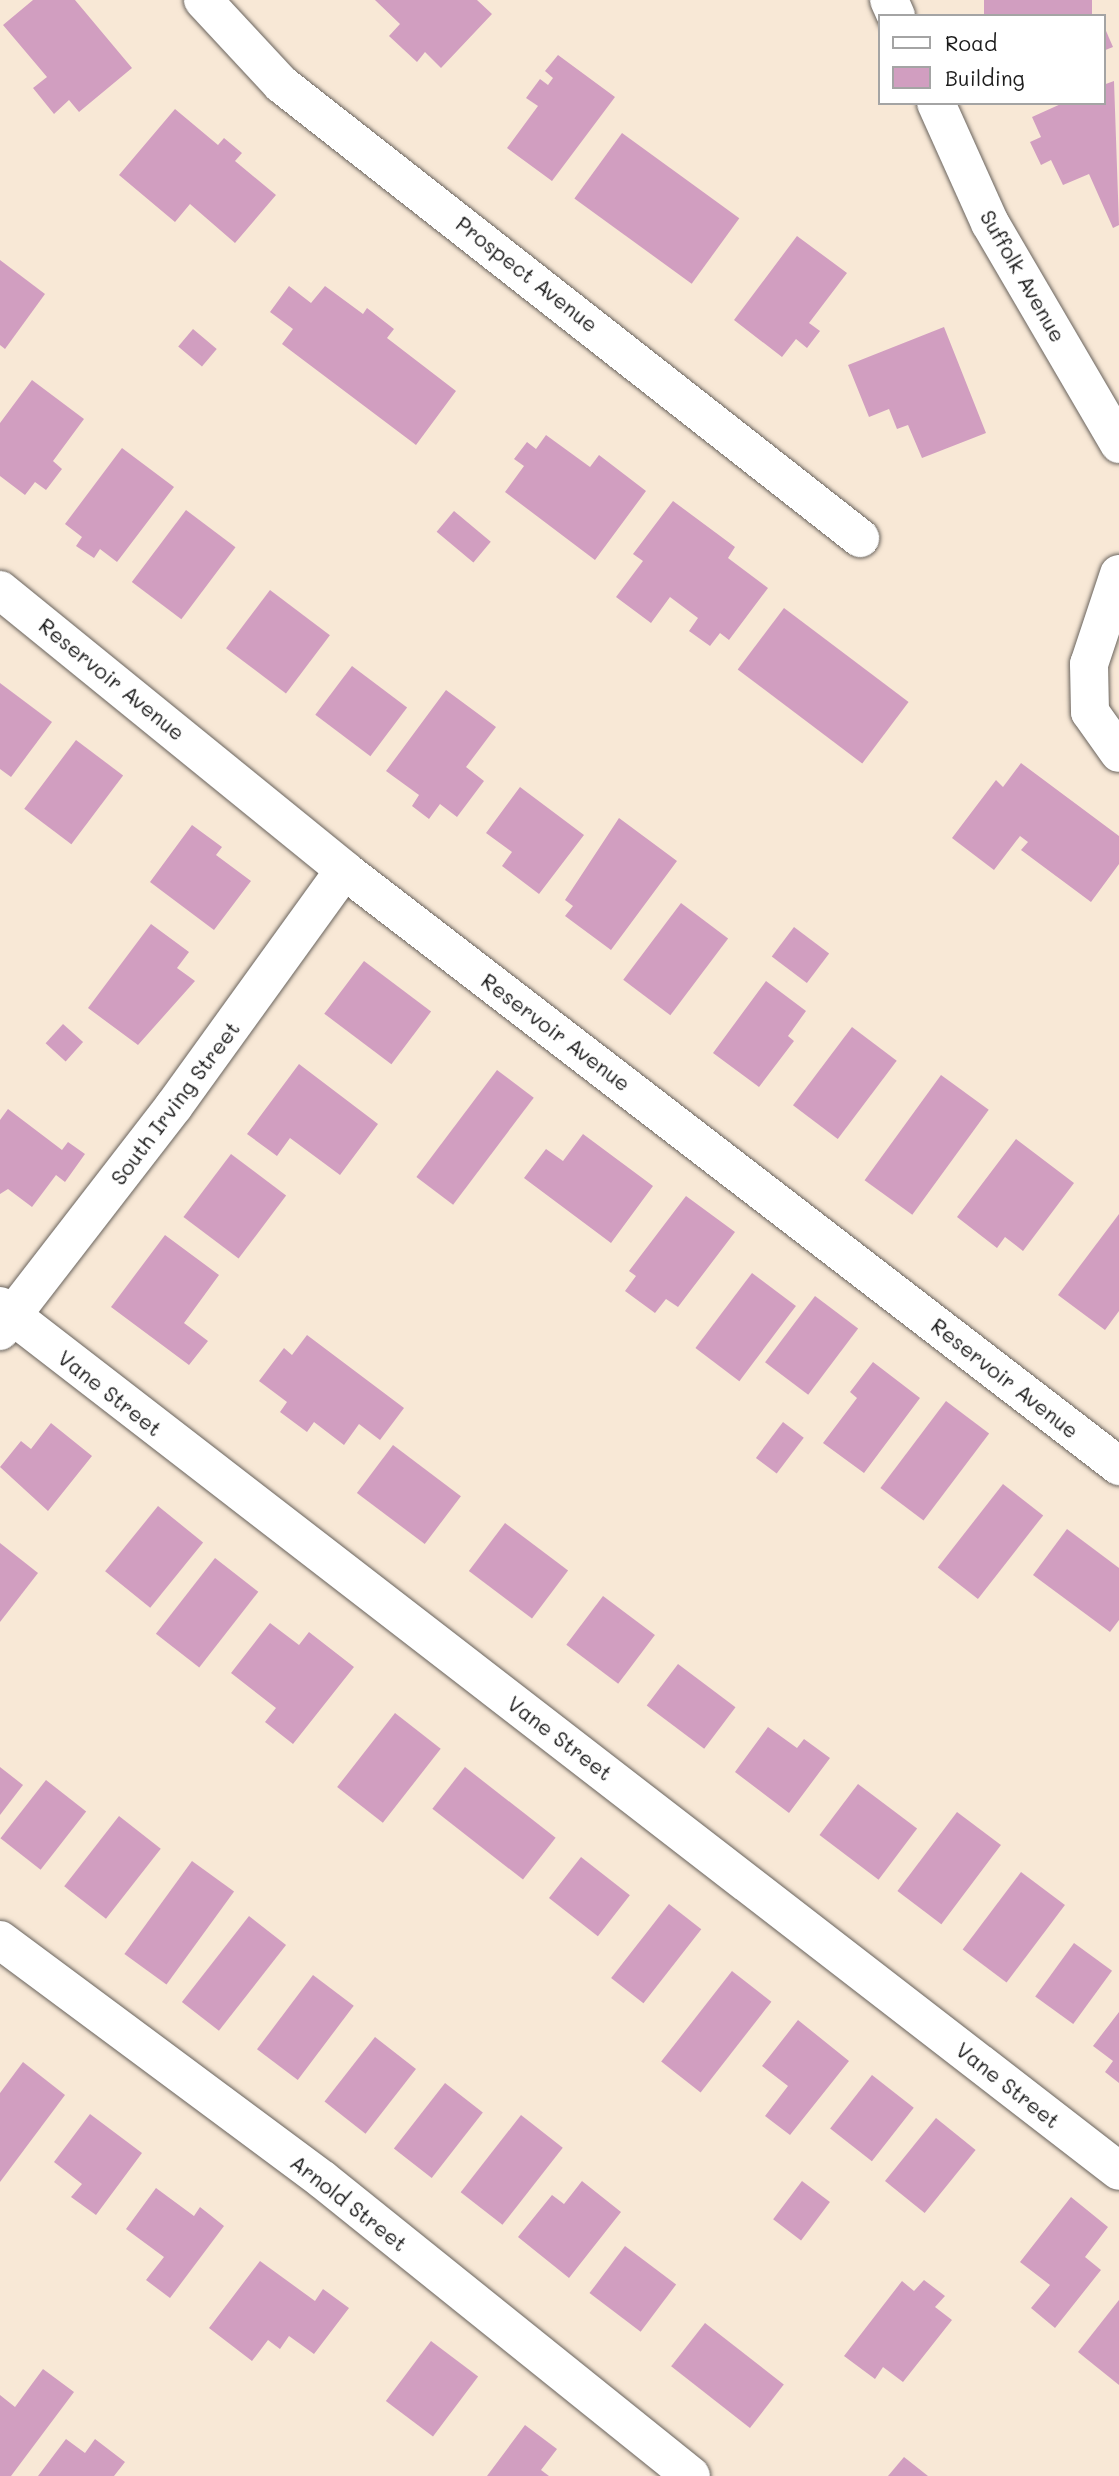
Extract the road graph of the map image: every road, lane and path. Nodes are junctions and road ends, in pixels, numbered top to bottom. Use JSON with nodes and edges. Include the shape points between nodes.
{"nodes":[{"id":1,"x":204,"y":0,"type":"edge"},
{"id":2,"x":937,"y":105,"type":"edge"},
{"id":3,"x":1119,"y":444,"type":"edge"},
{"id":4,"x":860,"y":538,"type":"dead end"},
{"id":5,"x":1119,"y":574,"type":"edge"},
{"id":6,"x":0,"y":590,"type":"edge"},
{"id":7,"x":1119,"y":752,"type":"edge"},
{"id":8,"x":344,"y":870,"type":"junction"},
{"id":9,"x":4,"y":1317,"type":"edge"},
{"id":10,"x":1119,"y":1466,"type":"edge"},
{"id":11,"x":0,"y":1940,"type":"edge"},
{"id":12,"x":1119,"y":2171,"type":"edge"},
{"id":13,"x":691,"y":2476,"type":"edge"}],
"edges":[{"from":1,"to":4,"type":"street","name":"Prospect Avenue","via":[[281,84]]},
{"from":2,"to":3,"type":"street","name":"Suffolk Avenue","via":[[990,223]]},
{"from":5,"to":7,"type":"street","via":[[1089,664],[1090,712]]},
{"from":6,"to":8,"type":"street","name":"Reservoir Avenue"},
{"from":8,"to":9,"type":"street","name":"South Irving Street","via":[[174,1106]]},
{"from":8,"to":10,"type":"street","name":"Reservoir Avenue"},
{"from":9,"to":12,"type":"street","name":"Vane Street"},
{"from":11,"to":13,"type":"street","name":"Arnold Street","via":[[323,2180]]}]}
